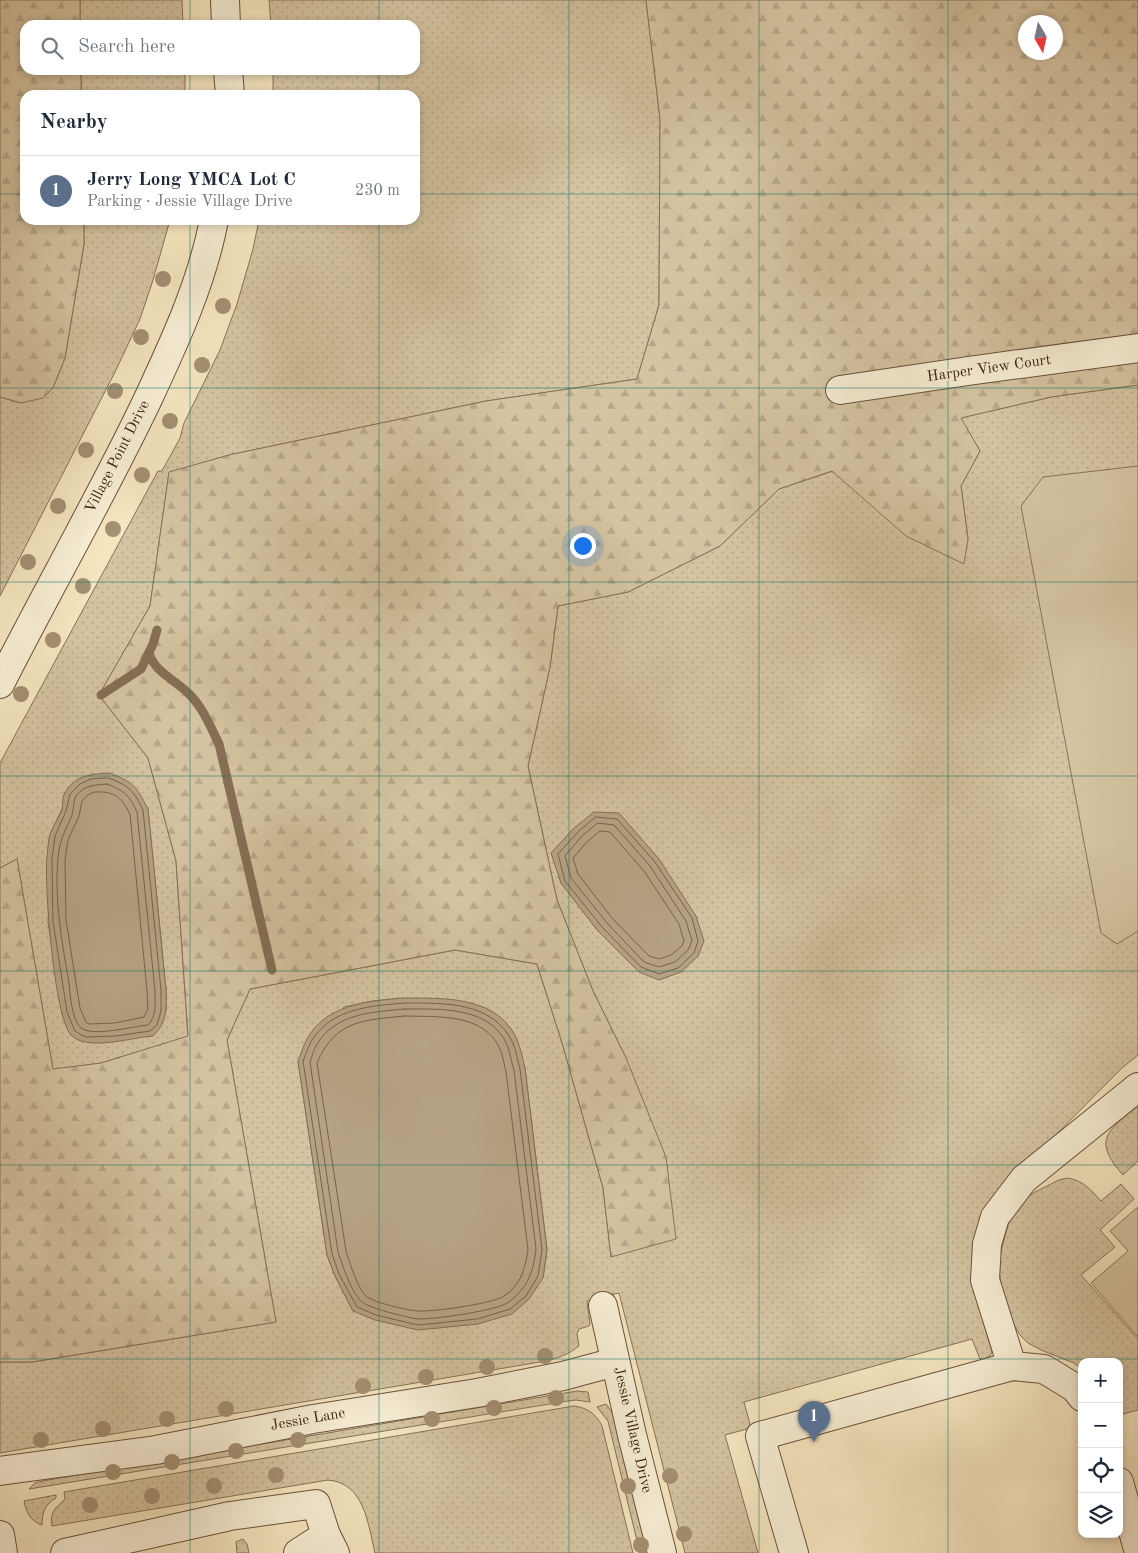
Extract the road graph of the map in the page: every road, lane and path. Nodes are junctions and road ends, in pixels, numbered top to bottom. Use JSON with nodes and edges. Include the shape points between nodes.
{"nodes":[{"id":1,"x":225,"y":0,"type":"edge"},
{"id":2,"x":226,"y":20,"type":"edge"},
{"id":3,"x":228,"y":75,"type":"edge"},
{"id":4,"x":230,"y":90,"type":"edge"},
{"id":5,"x":213,"y":225,"type":"edge"},
{"id":6,"x":1138,"y":348,"type":"edge"},
{"id":7,"x":840,"y":390,"type":"dead end"},
{"id":8,"x":0,"y":684,"type":"edge"},
{"id":9,"x":1138,"y":1087,"type":"edge"},
{"id":10,"x":603,"y":1306,"type":"dead end"},
{"id":11,"x":616,"y":1362,"type":"junction"},
{"id":12,"x":1012,"y":1366,"type":"junction"},
{"id":13,"x":1078,"y":1392,"type":"edge"},
{"id":14,"x":0,"y":1471,"type":"edge"},
{"id":15,"x":1122,"y":1493,"type":"edge"},
{"id":16,"x":0,"y":1535,"type":"edge"},
{"id":17,"x":331,"y":1544,"type":"edge"},
{"id":18,"x":1138,"y":1549,"type":"edge"},
{"id":19,"x":3,"y":1553,"type":"edge"},
{"id":20,"x":65,"y":1553,"type":"edge"},
{"id":21,"x":298,"y":1553,"type":"edge"},
{"id":22,"x":662,"y":1553,"type":"edge"},
{"id":23,"x":794,"y":1553,"type":"edge"}],
"edges":[{"from":1,"to":2,"type":"street"},
{"from":3,"to":4,"type":"street"},
{"from":5,"to":8,"type":"street","name":"Village Point Drive","via":[[202,266],[173,345],[134,428]]},
{"from":6,"to":7,"type":"street","name":"Harper View Court"},
{"from":9,"to":12,"type":"street","via":[[1024,1180],[995,1217],[986,1244],[985,1280]]},
{"from":10,"to":11,"type":"street","name":"Jessie Village Drive"},
{"from":11,"to":14,"type":"street","name":"Jessie Lane","via":[[477,1393],[313,1419],[156,1450]]},
{"from":11,"to":22,"type":"street","name":"Jessie Village Drive"},
{"from":12,"to":13,"type":"street","via":[[1044,1369]]},
{"from":12,"to":23,"type":"street","via":[[760,1436]]},
{"from":15,"to":18,"type":"street"},
{"from":16,"to":19,"type":"street"},
{"from":17,"to":20,"type":"street","via":[[316,1504],[230,1516]]},
{"from":17,"to":21,"type":"street"}]}
